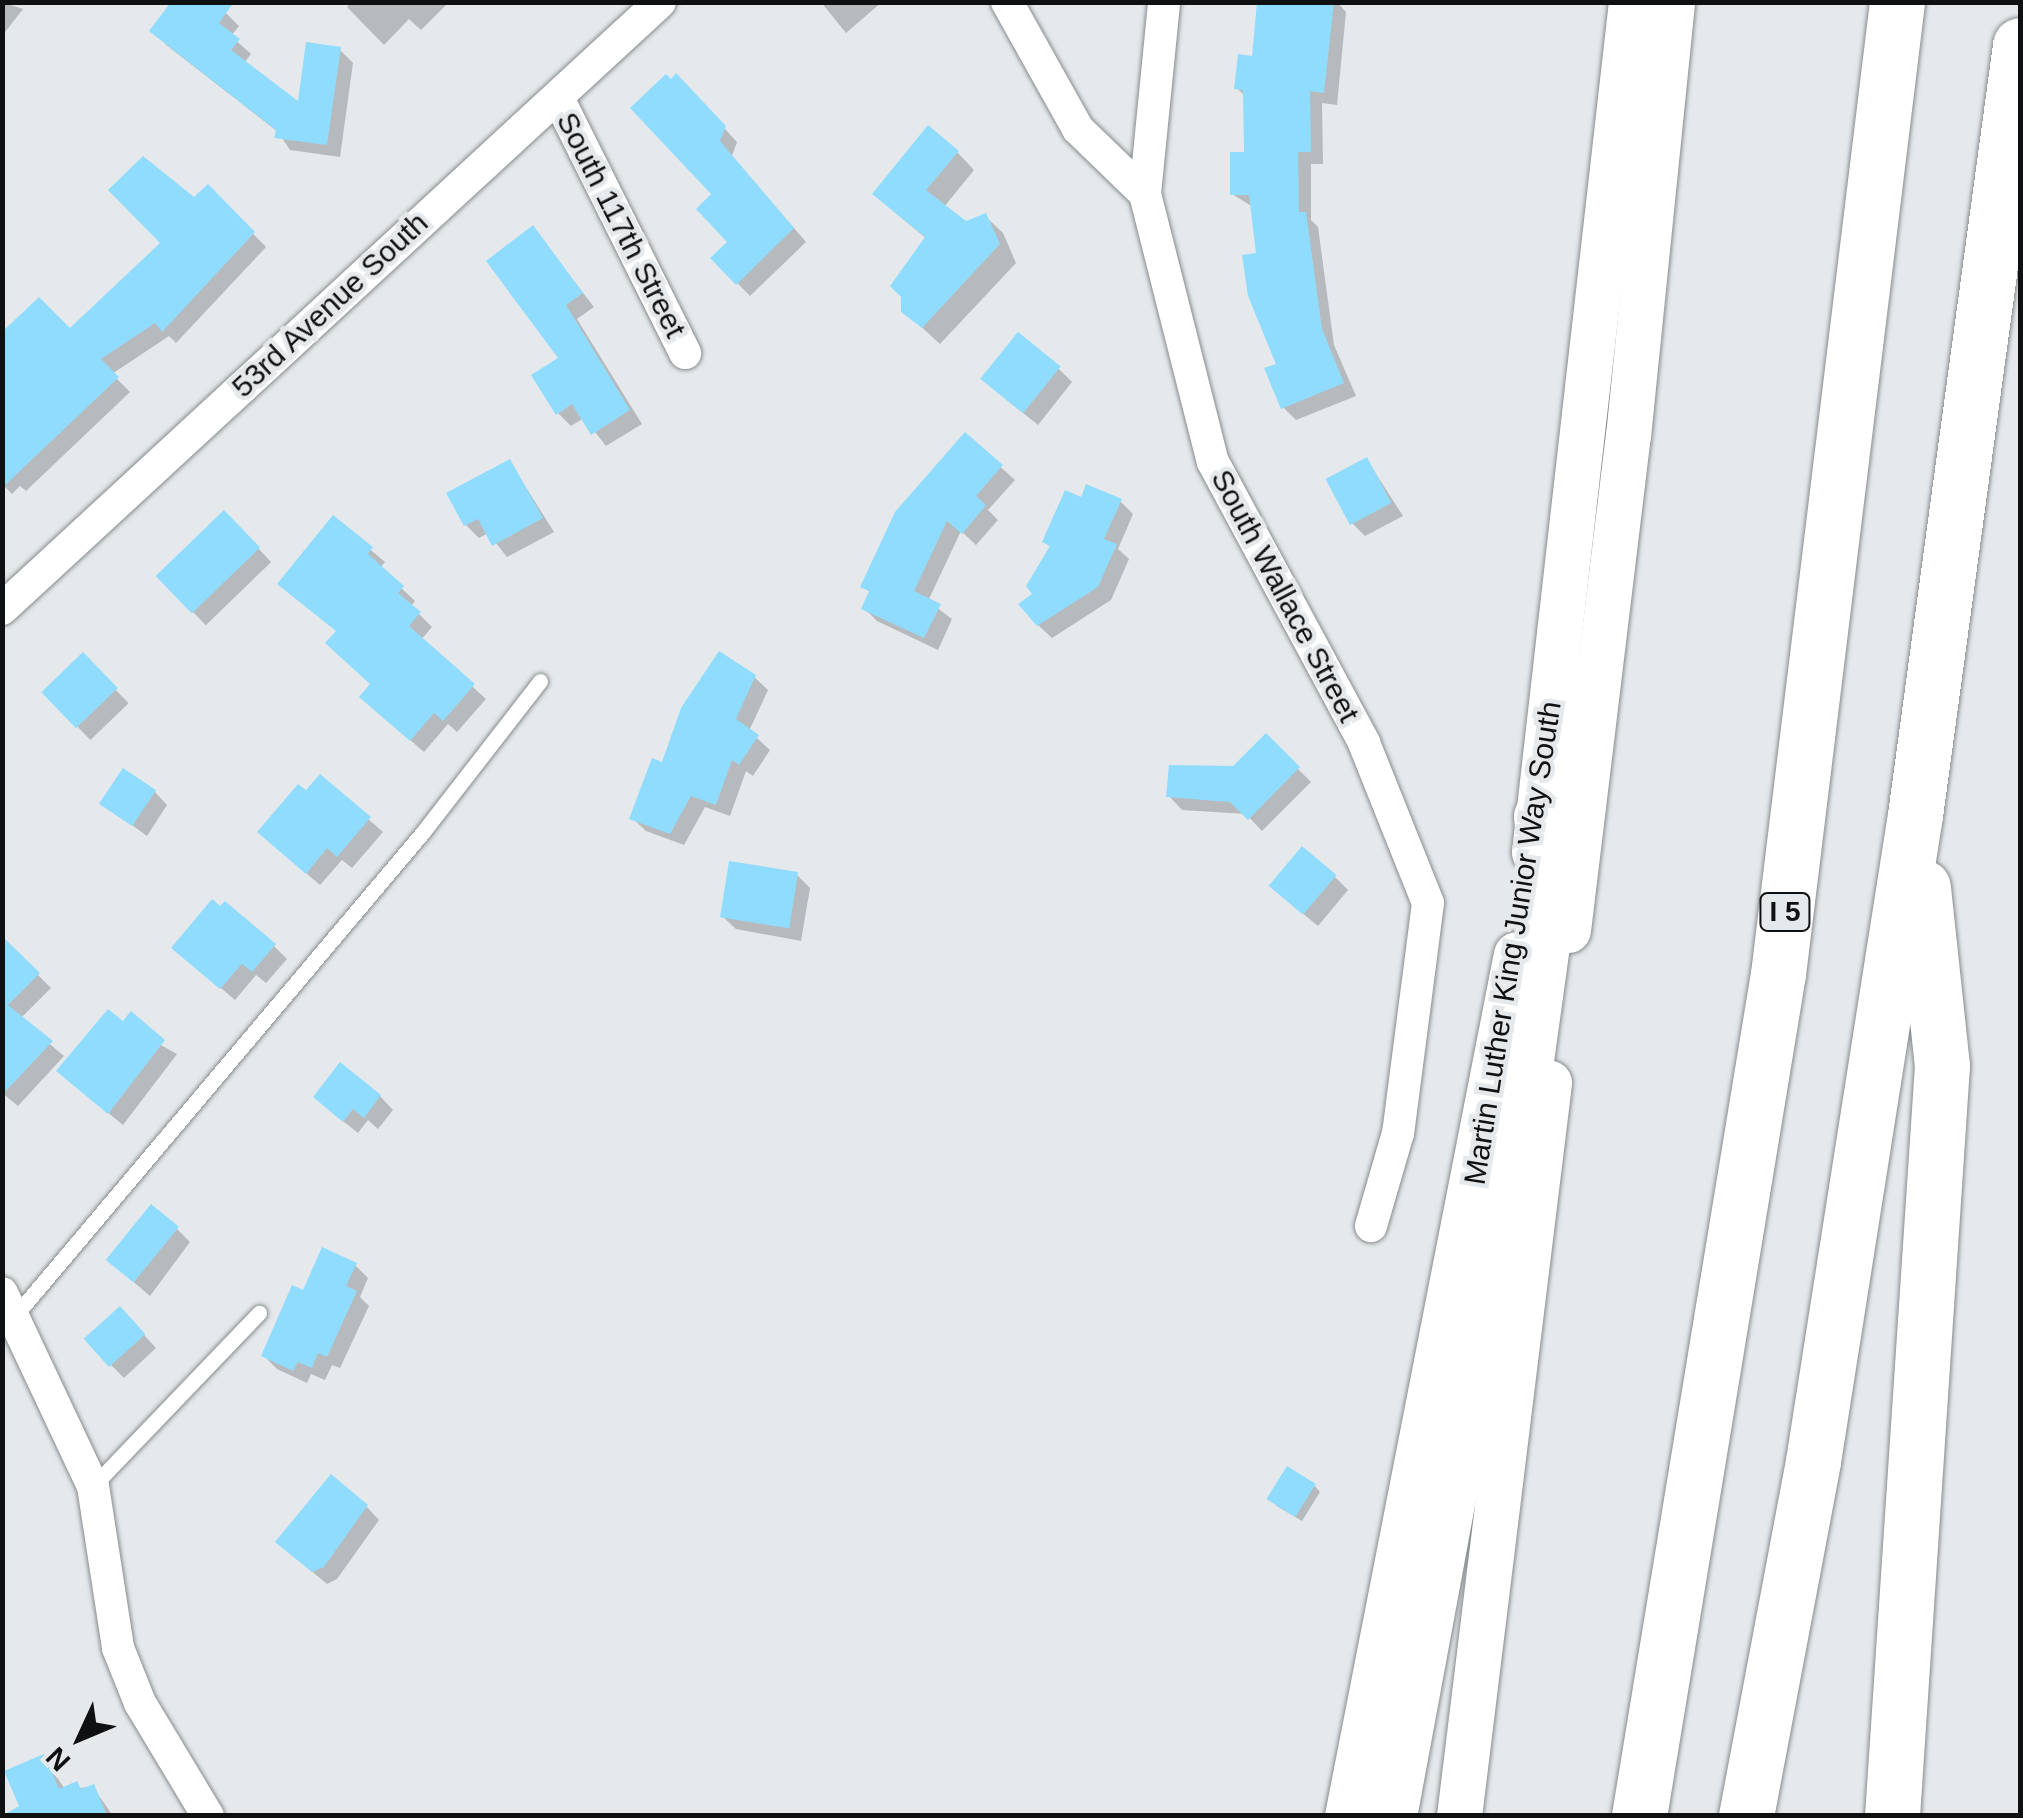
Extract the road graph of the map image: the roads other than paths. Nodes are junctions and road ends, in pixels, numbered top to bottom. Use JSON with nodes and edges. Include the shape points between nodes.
{"nodes":[{"id":1,"x":660,"y":2,"type":"edge"},
{"id":2,"x":1007,"y":2,"type":"edge"},
{"id":3,"x":1164,"y":2,"type":"edge"},
{"id":4,"x":1631,"y":2,"type":"edge"},
{"id":5,"x":1672,"y":2,"type":"edge"},
{"id":6,"x":1897,"y":2,"type":"edge"},
{"id":7,"x":2020,"y":45,"type":"edge"},
{"id":8,"x":558,"y":98,"type":"junction"},
{"id":9,"x":1145,"y":194,"type":"junction"},
{"id":10,"x":685,"y":353,"type":"dead end"},
{"id":11,"x":2,"y":610,"type":"edge"},
{"id":12,"x":540,"y":681,"type":"dead end"},
{"id":13,"x":1916,"y":815,"type":"junction"},
{"id":14,"x":1540,"y":816,"type":"junction"},
{"id":15,"x":1370,"y":1226,"type":"dead end"},
{"id":16,"x":8,"y":1305,"type":"edge"},
{"id":17,"x":259,"y":1313,"type":"dead end"},
{"id":18,"x":93,"y":1486,"type":"junction"},
{"id":19,"x":208,"y":1816,"type":"edge"},
{"id":20,"x":1347,"y":1816,"type":"edge"},
{"id":21,"x":1390,"y":1816,"type":"edge"},
{"id":22,"x":1459,"y":1816,"type":"edge"},
{"id":23,"x":1639,"y":1816,"type":"edge"},
{"id":24,"x":1746,"y":1816,"type":"edge"},
{"id":25,"x":1892,"y":1816,"type":"edge"}],
"edges":[{"from":1,"to":8,"type":"street","name":"53rd Avenue South"},
{"from":2,"to":9,"type":"street","via":[[1078,129]]},
{"from":3,"to":9,"type":"street"},
{"from":4,"to":14,"type":"main road","name":"Martin Luther King Junior Way South"},
{"from":5,"to":22,"type":"main road","name":"Martin Luther King Junior Way South","via":[[1628,436]]},
{"from":6,"to":23,"type":"highway","number":"I 5","via":[[1778,974]]},
{"from":7,"to":13,"type":"highway"},
{"from":8,"to":10,"type":"street","name":"South 117th Street"},
{"from":8,"to":11,"type":"street","name":"53rd Avenue South"},
{"from":9,"to":15,"type":"street","name":"South Wallace Street","via":[[1213,462],[1364,744],[1428,903],[1398,1133]]},
{"from":12,"to":16,"type":"lane","via":[[423,832]]},
{"from":13,"to":24,"type":"highway","via":[[1814,1461]]},
{"from":13,"to":25,"type":"highway","via":[[1942,1066]]},
{"from":14,"to":20,"type":"main road","name":"Martin Luther King Junior Way South"},
{"from":14,"to":21,"type":"highway","via":[[1550,887],[1517,1125]]},
{"from":16,"to":18,"type":"street"},
{"from":17,"to":18,"type":"lane"},
{"from":18,"to":19,"type":"street","via":[[118,1648],[159,1744]]}]}
